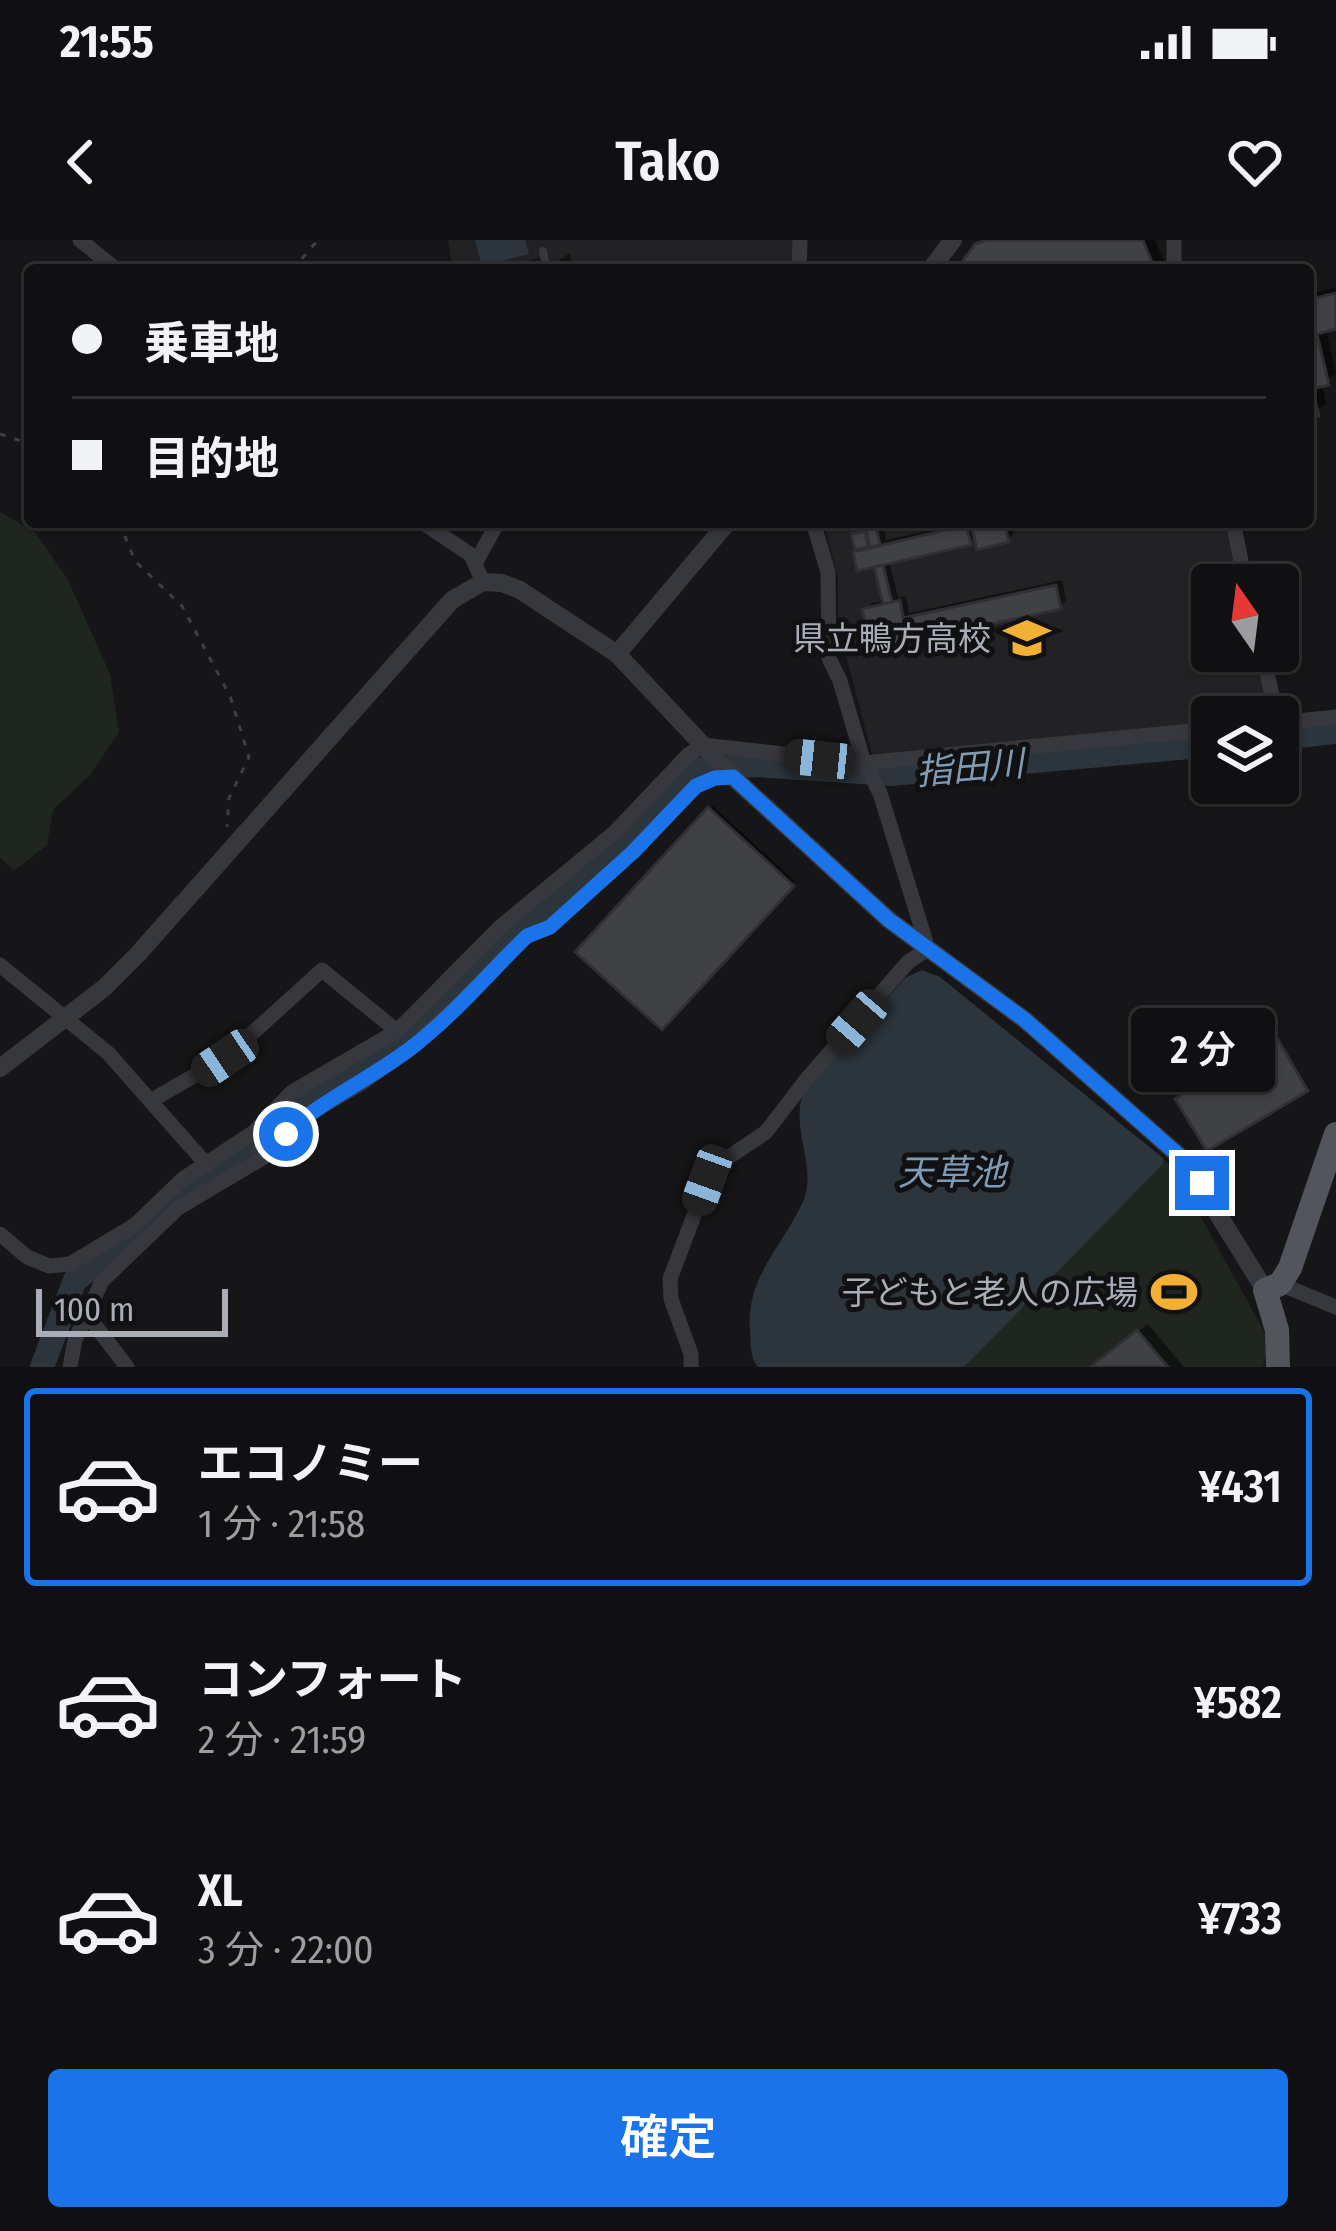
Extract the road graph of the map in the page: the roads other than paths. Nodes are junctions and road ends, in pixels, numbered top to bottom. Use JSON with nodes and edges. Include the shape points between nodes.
{"nodes":[{"id":1,"x":80,"y":240,"type":"edge"},
{"id":2,"x":953,"y":240,"type":"edge"},
{"id":3,"x":543,"y":251,"type":"dead end"},
{"id":4,"x":110,"y":264,"type":"edge"},
{"id":5,"x":546,"y":264,"type":"edge"},
{"id":6,"x":935,"y":264,"type":"edge"},
{"id":7,"x":430,"y":528,"type":"edge"},
{"id":8,"x":495,"y":528,"type":"edge"},
{"id":9,"x":723,"y":528,"type":"edge"},
{"id":10,"x":815,"y":528,"type":"edge"},
{"id":11,"x":1234,"y":528,"type":"edge"},
{"id":12,"x":476,"y":562,"type":"junction"},
{"id":13,"x":1242,"y":564,"type":"edge"},
{"id":14,"x":483,"y":582,"type":"junction"},
{"id":15,"x":617,"y":654,"type":"junction"},
{"id":16,"x":1336,"y":717,"type":"edge"},
{"id":17,"x":1299,"y":720,"type":"edge"},
{"id":18,"x":1191,"y":731,"type":"edge"},
{"id":19,"x":703,"y":745,"type":"junction"},
{"id":20,"x":864,"y":764,"type":"junction"},
{"id":21,"x":733,"y":777,"type":"junction"},
{"id":22,"x":928,"y":950,"type":"junction"},
{"id":23,"x":0,"y":965,"type":"edge"},
{"id":24,"x":66,"y":1019,"type":"junction"},
{"id":25,"x":397,"y":1031,"type":"junction"},
{"id":26,"x":0,"y":1068,"type":"edge"},
{"id":27,"x":152,"y":1100,"type":"junction"},
{"id":28,"x":1336,"y":1134,"type":"edge"},
{"id":29,"x":207,"y":1165,"type":"junction"},
{"id":30,"x":0,"y":1234,"type":"edge"},
{"id":31,"x":82,"y":1260,"type":"junction"},
{"id":32,"x":99,"y":1280,"type":"junction"},
{"id":33,"x":1272,"y":1287,"type":"junction"},
{"id":34,"x":1336,"y":1307,"type":"edge"},
{"id":35,"x":88,"y":1316,"type":"junction"},
{"id":36,"x":70,"y":1367,"type":"edge"},
{"id":37,"x":127,"y":1367,"type":"edge"},
{"id":38,"x":691,"y":1367,"type":"edge"},
{"id":39,"x":1278,"y":1367,"type":"edge"}],
"edges":[{"from":1,"to":4,"type":"street"},
{"from":2,"to":6,"type":"street"},
{"from":3,"to":5,"type":"lane"},
{"from":7,"to":12,"type":"street"},
{"from":8,"to":12,"type":"street"},
{"from":9,"to":15,"type":"street"},
{"from":10,"to":20,"type":"street","via":[[828,572],[829,658]]},
{"from":11,"to":13,"type":"street"},
{"from":12,"to":14,"type":"street"},
{"from":14,"to":15,"type":"street","via":[[520,590]]},
{"from":14,"to":24,"type":"street","via":[[452,600],[127,966]]},
{"from":15,"to":19,"type":"street"},
{"from":16,"to":17,"type":"street"},
{"from":18,"to":20,"type":"street"},
{"from":19,"to":20,"type":"street"},
{"from":19,"to":21,"type":"street"},
{"from":19,"to":25,"type":"street"},
{"from":20,"to":22,"type":"street"},
{"from":21,"to":22,"type":"street"},
{"from":21,"to":32,"type":"street","via":[[696,786],[617,867],[550,927],[527,936],[415,1045],[305,1116],[271,1153],[198,1192]]},
{"from":22,"to":33,"type":"street","via":[[1025,1020],[1185,1161]]},
{"from":22,"to":38,"type":"street","via":[[908,962],[766,1132],[707,1180],[670,1279]]},
{"from":23,"to":24,"type":"street"},
{"from":24,"to":26,"type":"street"},
{"from":24,"to":27,"type":"street"},
{"from":25,"to":27,"type":"street","via":[[322,970],[225,1058]]},
{"from":25,"to":29,"type":"street","via":[[292,1092]]},
{"from":27,"to":29,"type":"street"},
{"from":28,"to":33,"type":"main road","via":[[1290,1268]]},
{"from":29,"to":31,"type":"street"},
{"from":30,"to":31,"type":"street","via":[[50,1266]]},
{"from":31,"to":32,"type":"street"},
{"from":32,"to":35,"type":"street"},
{"from":33,"to":34,"type":"street"},
{"from":33,"to":39,"type":"main road"},
{"from":35,"to":36,"type":"street"},
{"from":35,"to":37,"type":"street"}]}
